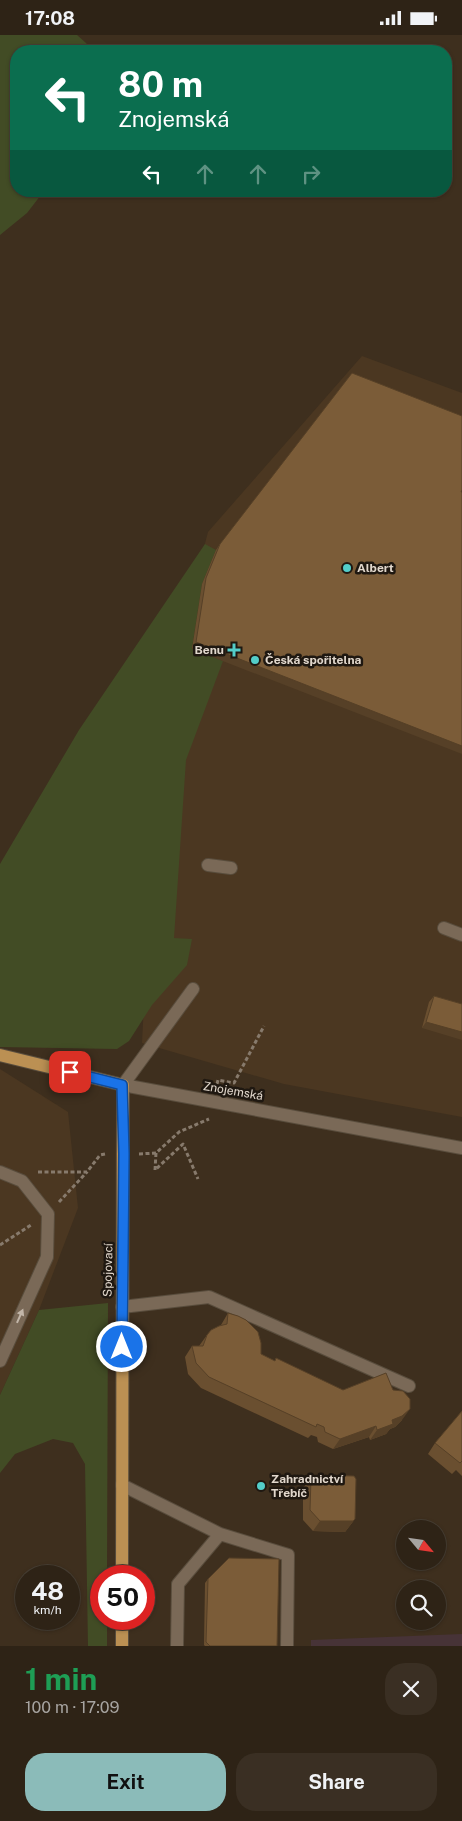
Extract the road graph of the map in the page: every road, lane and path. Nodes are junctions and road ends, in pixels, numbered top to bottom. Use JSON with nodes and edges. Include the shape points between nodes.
{"nodes":[{"id":1,"x":208,"y":865,"type":"dead end"},
{"id":2,"x":232,"y":868,"type":"dead end"},
{"id":3,"x":444,"y":928,"type":"dead end"},
{"id":4,"x":462,"y":935,"type":"edge"},
{"id":5,"x":194,"y":989,"type":"dead end"},
{"id":6,"x":0,"y":1055,"type":"edge"},
{"id":7,"x":122,"y":1085,"type":"junction"},
{"id":8,"x":462,"y":1148,"type":"edge"},
{"id":9,"x":156,"y":1153,"type":"dead end"},
{"id":10,"x":124,"y":1154,"type":"junction"},
{"id":11,"x":0,"y":1172,"type":"edge"},
{"id":12,"x":32,"y":1172,"type":"dead end"},
{"id":13,"x":87,"y":1172,"type":"junction"},
{"id":14,"x":198,"y":1179,"type":"dead end"},
{"id":15,"x":48,"y":1214,"type":"junction"},
{"id":16,"x":0,"y":1245,"type":"edge"},
{"id":17,"x":122,"y":1307,"type":"junction"},
{"id":18,"x":0,"y":1361,"type":"edge"},
{"id":19,"x":409,"y":1386,"type":"dead end"},
{"id":20,"x":122,"y":1485,"type":"junction"},
{"id":21,"x":220,"y":1534,"type":"junction"},
{"id":22,"x":122,"y":1565,"type":"edge"},
{"id":23,"x":122,"y":1630,"type":"edge"},
{"id":24,"x":122,"y":1646,"type":"edge"},
{"id":25,"x":177,"y":1646,"type":"edge"},
{"id":26,"x":287,"y":1646,"type":"edge"}],
"edges":[{"from":1,"to":2,"type":"street"},
{"from":3,"to":4,"type":"street"},
{"from":5,"to":7,"type":"street"},
{"from":6,"to":7,"type":"main road","name":"Znojemská"},
{"from":7,"to":8,"type":"street","name":"Znojemská"},
{"from":7,"to":10,"type":"main road","name":"Spojovací"},
{"from":9,"to":14,"type":"path","via":[[155,1170],[183,1144]]},
{"from":10,"to":13,"type":"path","via":[[100,1155]]},
{"from":10,"to":17,"type":"main road","name":"Spojovací"},
{"from":11,"to":15,"type":"street","via":[[22,1181]]},
{"from":12,"to":13,"type":"path"},
{"from":13,"to":15,"type":"path"},
{"from":15,"to":16,"type":"path"},
{"from":18,"to":15,"type":"street","one_way":true,"via":[[47,1257]]},
{"from":17,"to":19,"type":"street","via":[[209,1297]]},
{"from":17,"to":20,"type":"main road","name":"Spojovací"},
{"from":20,"to":21,"type":"street"},
{"from":20,"to":22,"type":"main road","name":"Spojovací"},
{"from":21,"to":25,"type":"street","via":[[178,1584]]},
{"from":21,"to":26,"type":"street","via":[[288,1555]]},
{"from":23,"to":24,"type":"main road"}]}
